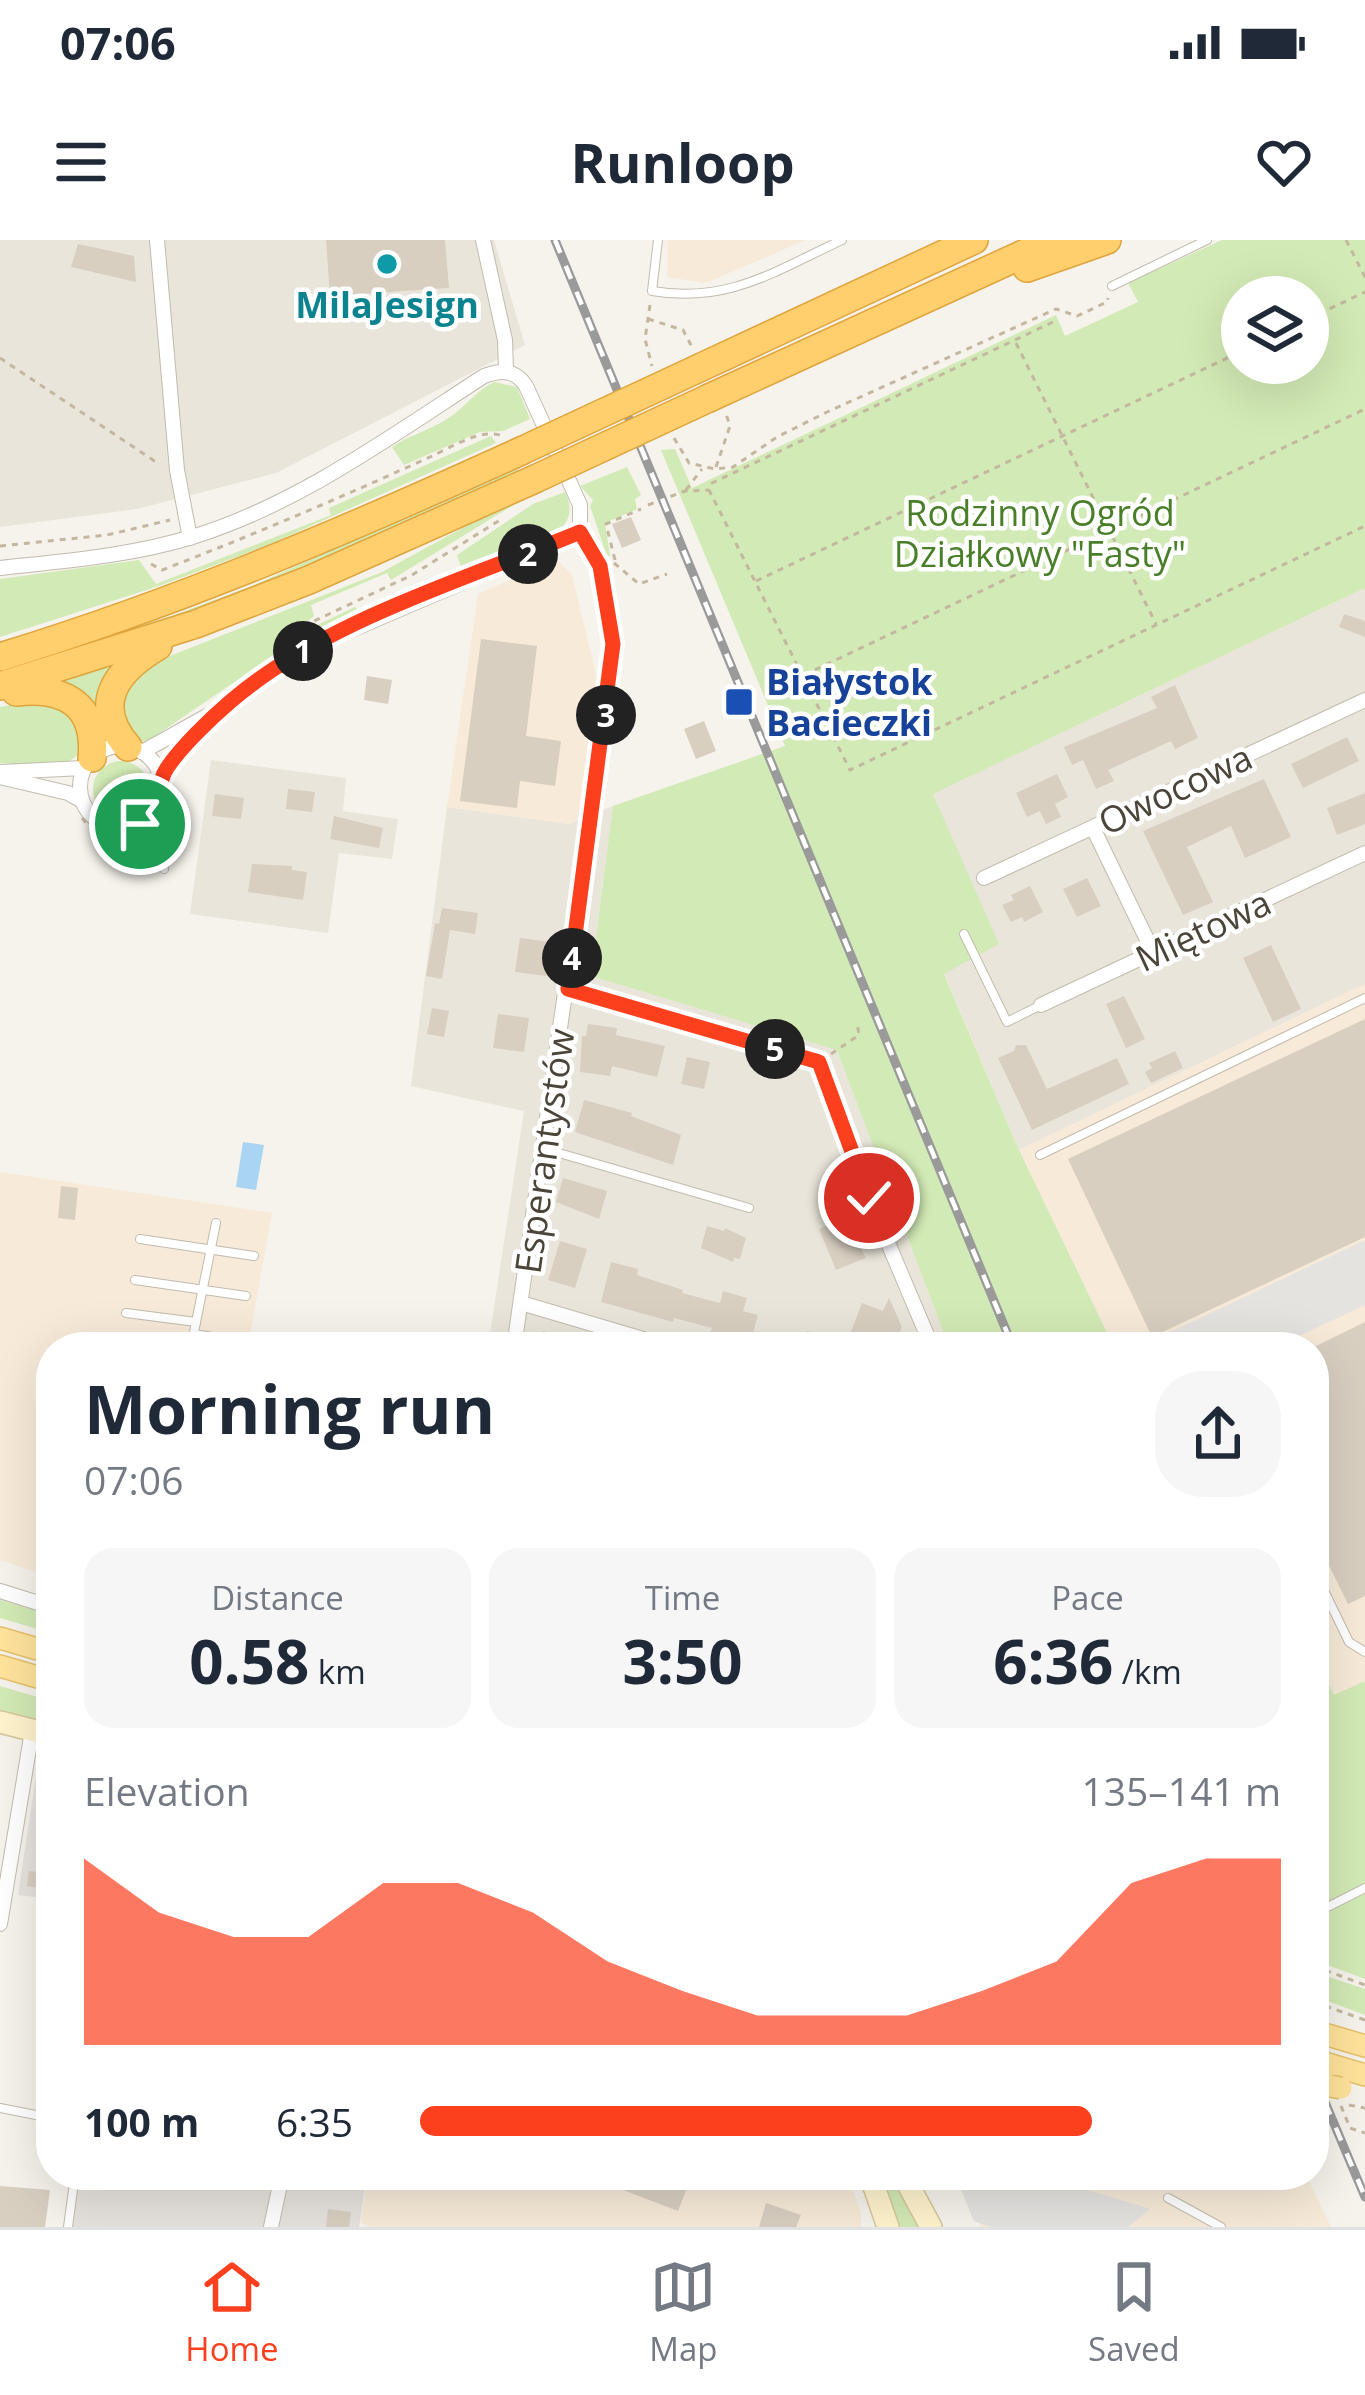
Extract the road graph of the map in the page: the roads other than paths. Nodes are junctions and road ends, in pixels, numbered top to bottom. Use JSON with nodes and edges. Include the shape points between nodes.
{"nodes":[{"id":1,"x":157,"y":240,"type":"edge"},
{"id":2,"x":483,"y":240,"type":"edge"},
{"id":3,"x":658,"y":240,"type":"edge"},
{"id":4,"x":842,"y":240,"type":"edge"},
{"id":5,"x":1054,"y":240,"type":"edge"},
{"id":6,"x":1108,"y":240,"type":"edge"},
{"id":7,"x":1208,"y":240,"type":"edge"},
{"id":8,"x":966,"y":242,"type":"edge"},
{"id":9,"x":975,"y":278,"type":"junction"},
{"id":10,"x":1112,"y":286,"type":"road end"},
{"id":11,"x":506,"y":371,"type":"junction"},
{"id":12,"x":580,"y":532,"type":"junction"},
{"id":13,"x":190,"y":538,"type":"junction"},
{"id":14,"x":0,"y":568,"type":"edge"},
{"id":15,"x":196,"y":624,"type":"junction"},
{"id":16,"x":0,"y":657,"type":"edge"},
{"id":17,"x":0,"y":690,"type":"edge"},
{"id":18,"x":1365,"y":700,"type":"edge"},
{"id":19,"x":226,"y":705,"type":"junction"},
{"id":20,"x":135,"y":750,"type":"junction"},
{"id":21,"x":88,"y":763,"type":"junction"},
{"id":22,"x":0,"y":775,"type":"edge"},
{"id":23,"x":161,"y":778,"type":"junction"},
{"id":24,"x":82,"y":801,"type":"junction"},
{"id":25,"x":154,"y":812,"type":"junction"},
{"id":26,"x":1093,"y":828,"type":"junction"},
{"id":27,"x":123,"y":829,"type":"junction"},
{"id":28,"x":1365,"y":854,"type":"edge"},
{"id":29,"x":984,"y":878,"type":"dead end"},
{"id":30,"x":964,"y":934,"type":"dead end"},
{"id":31,"x":1154,"y":954,"type":"junction"},
{"id":32,"x":568,"y":989,"type":"junction"},
{"id":33,"x":1365,"y":998,"type":"edge"},
{"id":34,"x":1041,"y":1005,"type":"joint"},
{"id":35,"x":545,"y":1149,"type":"junction"},
{"id":36,"x":1040,"y":1155,"type":"dead end"},
{"id":37,"x":749,"y":1208,"type":"dead end"},
{"id":38,"x":216,"y":1223,"type":"dead end"},
{"id":39,"x":140,"y":1239,"type":"dead end"},
{"id":40,"x":211,"y":1250,"type":"junction"},
{"id":41,"x":254,"y":1256,"type":"dead end"},
{"id":42,"x":135,"y":1280,"type":"dead end"},
{"id":43,"x":202,"y":1291,"type":"junction"},
{"id":44,"x":246,"y":1296,"type":"dead end"},
{"id":45,"x":521,"y":1303,"type":"junction"},
{"id":46,"x":126,"y":1312,"type":"dead end"},
{"id":47,"x":196,"y":1322,"type":"junction"},
{"id":48,"x":194,"y":1332,"type":"edge"},
{"id":49,"x":516,"y":1332,"type":"edge"},
{"id":50,"x":619,"y":1332,"type":"edge"},
{"id":51,"x":926,"y":1332,"type":"edge"},
{"id":52,"x":0,"y":1591,"type":"edge"},
{"id":53,"x":36,"y":1602,"type":"edge"},
{"id":54,"x":1329,"y":1602,"type":"edge"},
{"id":55,"x":0,"y":1638,"type":"edge"},
{"id":56,"x":36,"y":1649,"type":"edge"},
{"id":57,"x":1365,"y":1652,"type":"edge"},
{"id":58,"x":0,"y":1666,"type":"edge"},
{"id":59,"x":36,"y":1677,"type":"edge"},
{"id":60,"x":0,"y":1722,"type":"edge"},
{"id":61,"x":36,"y":1732,"type":"edge"},
{"id":62,"x":36,"y":1756,"type":"edge"},
{"id":63,"x":1365,"y":1888,"type":"edge"},
{"id":64,"x":1329,"y":1906,"type":"edge"},
{"id":65,"x":0,"y":1924,"type":"edge"},
{"id":66,"x":1329,"y":2036,"type":"edge"},
{"id":67,"x":1365,"y":2047,"type":"edge"},
{"id":68,"x":1329,"y":2064,"type":"edge"},
{"id":69,"x":1365,"y":2075,"type":"edge"},
{"id":70,"x":1365,"y":2087,"type":"edge"},
{"id":71,"x":1329,"y":2090,"type":"edge"},
{"id":72,"x":0,"y":2108,"type":"edge"},
{"id":73,"x":36,"y":2115,"type":"edge"},
{"id":74,"x":73,"y":2190,"type":"edge"},
{"id":75,"x":279,"y":2190,"type":"edge"},
{"id":76,"x":875,"y":2190,"type":"edge"},
{"id":77,"x":911,"y":2190,"type":"edge"},
{"id":78,"x":1168,"y":2198,"type":"dead end"},
{"id":79,"x":68,"y":2227,"type":"edge"},
{"id":80,"x":271,"y":2227,"type":"edge"},
{"id":81,"x":888,"y":2227,"type":"edge"},
{"id":82,"x":931,"y":2227,"type":"edge"},
{"id":83,"x":1221,"y":2227,"type":"edge"}],
"edges":[{"from":1,"to":13,"type":"street"},
{"from":2,"to":11,"type":"street"},
{"from":3,"to":4,"type":"lane","via":[[652,291],[707,296]]},
{"from":5,"to":9,"type":"highway"},
{"from":6,"to":9,"type":"highway"},
{"from":7,"to":10,"type":"lane"},
{"from":8,"to":16,"type":"highway","bridge":true,"via":[[694,358],[286,556]]},
{"from":9,"to":15,"type":"highway","bridge":true,"via":[[717,403]]},
{"from":11,"to":12,"type":"street","name":"Esperantystów","via":[[522,380],[539,413],[580,505]]},
{"from":11,"to":13,"type":"street","via":[[484,376],[278,500]]},
{"from":12,"to":19,"type":"street","via":[[312,645]]},
{"from":12,"to":32,"type":"street","name":"Esperantystów","via":[[608,564],[613,644]]},
{"from":13,"to":14,"type":"street"},
{"from":15,"to":17,"type":"highway"},
{"from":15,"to":20,"type":"highway","via":[[118,677],[110,706],[117,734]]},
{"from":17,"to":21,"type":"highway","via":[[39,689],[73,701],[90,726]]},
{"from":18,"to":26,"type":"street","name":"Owocowa"},
{"from":19,"to":20,"type":"street"},
{"from":19,"to":23,"type":"street"},
{"from":20,"to":21,"type":"street","via":[[105,749]]},
{"from":20,"to":23,"type":"street"},
{"from":21,"to":22,"type":"street"},
{"from":21,"to":24,"type":"street"},
{"from":22,"to":24,"type":"street"},
{"from":23,"to":25,"type":"street"},
{"from":24,"to":27,"type":"street","via":[[98,821]]},
{"from":25,"to":27,"type":"street"},
{"from":25,"to":27,"type":"lane","via":[[163,867]]},
{"from":26,"to":29,"type":"street","name":"Owocowa"},
{"from":26,"to":31,"type":"street"},
{"from":28,"to":31,"type":"street","name":"Miętowa"},
{"from":30,"to":34,"type":"lane","via":[[1007,1022]]},
{"from":31,"to":34,"type":"street","name":"Miętowa"},
{"from":32,"to":35,"type":"street","name":"Esperantystów"},
{"from":32,"to":51,"type":"street","via":[[819,1062]]},
{"from":33,"to":36,"type":"lane"},
{"from":35,"to":37,"type":"lane"},
{"from":35,"to":45,"type":"street","name":"Esperantystów"},
{"from":38,"to":40,"type":"lane"},
{"from":39,"to":40,"type":"lane"},
{"from":40,"to":41,"type":"lane"},
{"from":40,"to":43,"type":"lane"},
{"from":42,"to":43,"type":"lane"},
{"from":43,"to":44,"type":"lane"},
{"from":43,"to":47,"type":"lane"},
{"from":45,"to":49,"type":"street","name":"Esperantystów"},
{"from":45,"to":50,"type":"street"},
{"from":46,"to":47,"type":"lane"},
{"from":47,"to":48,"type":"lane"},
{"from":52,"to":53,"type":"street"},
{"from":54,"to":57,"type":"lane","via":[[1348,1642]]},
{"from":55,"to":56,"type":"main road"},
{"from":58,"to":59,"type":"main road"},
{"from":60,"to":61,"type":"street"},
{"from":62,"to":65,"type":"street"},
{"from":63,"to":64,"type":"lane"},
{"from":66,"to":67,"type":"main road"},
{"from":68,"to":69,"type":"main road"},
{"from":70,"to":71,"type":"main road","bridge":true,"via":[[1344,2096]]},
{"from":72,"to":73,"type":"lane"},
{"from":74,"to":79,"type":"lane"},
{"from":75,"to":80,"type":"street"},
{"from":76,"to":81,"type":"street"},
{"from":77,"to":82,"type":"street"},
{"from":78,"to":83,"type":"lane"}]}
